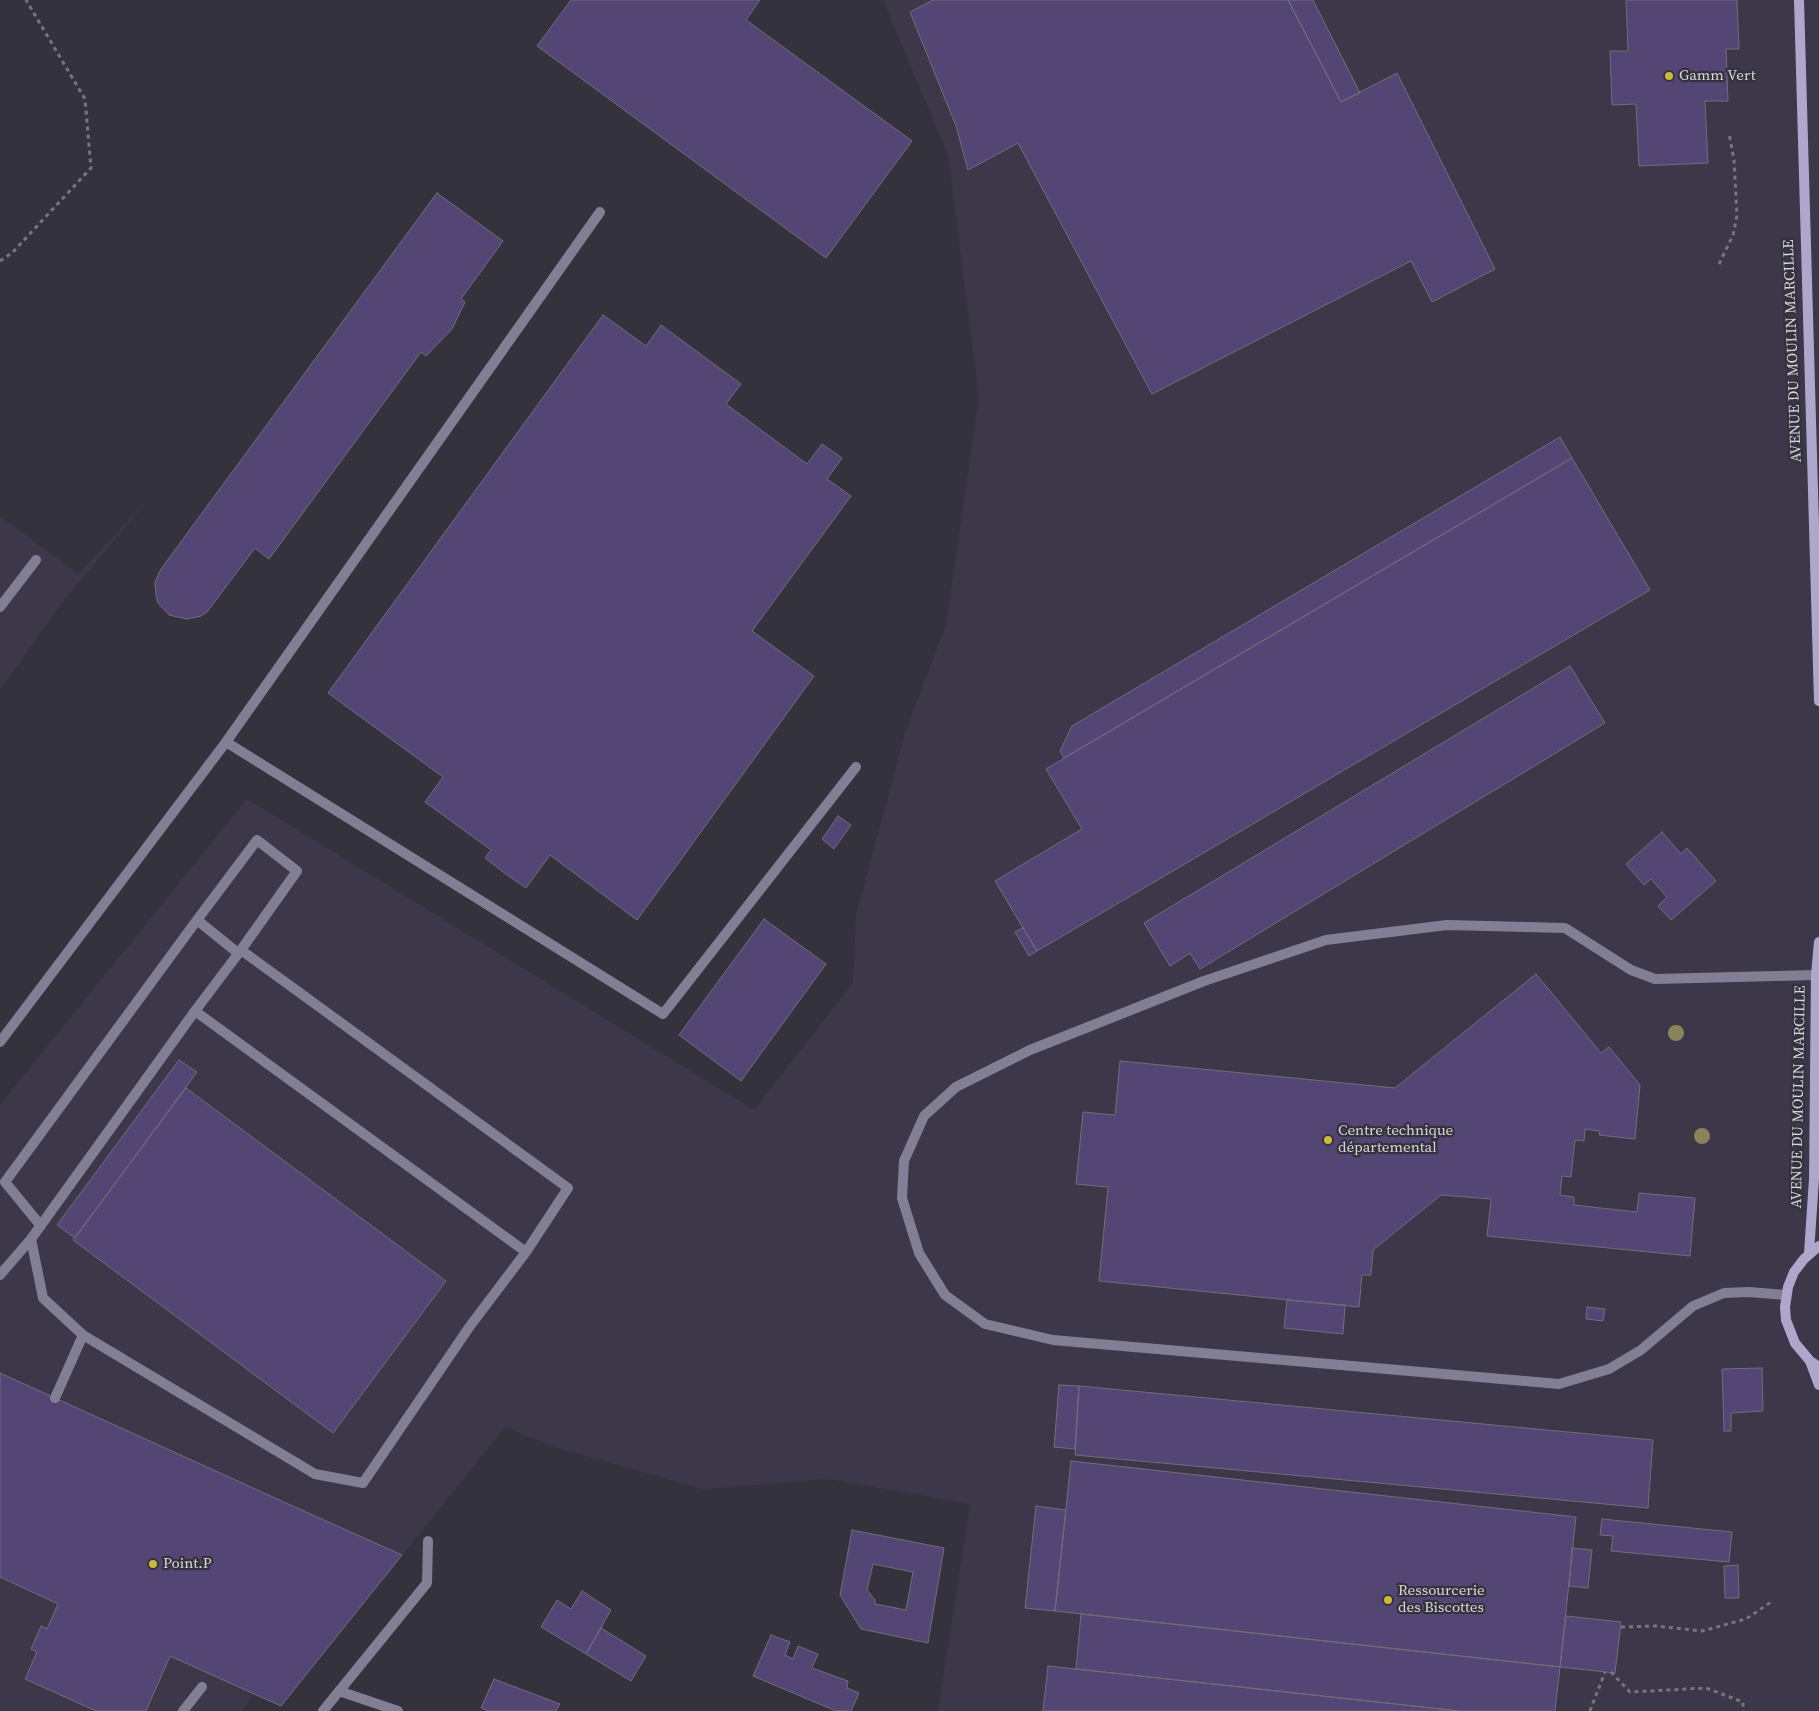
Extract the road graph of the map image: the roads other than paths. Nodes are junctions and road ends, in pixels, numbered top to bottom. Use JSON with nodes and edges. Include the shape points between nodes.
{"nodes":[{"id":1,"x":1799,"y":0,"type":"edge"},
{"id":2,"x":600,"y":212,"type":"dead end"},
{"id":3,"x":36,"y":560,"type":"dead end"},
{"id":4,"x":0,"y":607,"type":"edge"},
{"id":5,"x":1819,"y":701,"type":"edge"},
{"id":6,"x":226,"y":742,"type":"junction"},
{"id":7,"x":856,"y":767,"type":"dead end"},
{"id":8,"x":197,"y":920,"type":"junction"},
{"id":9,"x":1819,"y":942,"type":"edge"},
{"id":10,"x":239,"y":951,"type":"junction"},
{"id":11,"x":1816,"y":975,"type":"junction"},
{"id":12,"x":196,"y":1011,"type":"junction"},
{"id":13,"x":0,"y":1042,"type":"edge"},
{"id":14,"x":41,"y":1226,"type":"junction"},
{"id":15,"x":31,"y":1239,"type":"junction"},
{"id":16,"x":1819,"y":1246,"type":"edge"},
{"id":17,"x":526,"y":1252,"type":"junction"},
{"id":18,"x":1810,"y":1253,"type":"junction"},
{"id":19,"x":0,"y":1275,"type":"edge"},
{"id":20,"x":1786,"y":1295,"type":"junction"},
{"id":21,"x":83,"y":1336,"type":"junction"},
{"id":22,"x":1815,"y":1364,"type":"edge"},
{"id":23,"x":1819,"y":1385,"type":"edge"},
{"id":24,"x":55,"y":1398,"type":"dead end"},
{"id":25,"x":428,"y":1541,"type":"dead end"},
{"id":26,"x":202,"y":1687,"type":"dead end"},
{"id":27,"x":339,"y":1691,"type":"junction"},
{"id":28,"x":183,"y":1711,"type":"edge"},
{"id":29,"x":323,"y":1711,"type":"edge"},
{"id":30,"x":398,"y":1711,"type":"edge"}],
"edges":[{"from":1,"to":5,"type":"main road","name":"AVENUE DU MOULIN MARCILLE"},
{"from":2,"to":6,"type":"street"},
{"from":3,"to":4,"type":"street"},
{"from":6,"to":7,"type":"street","via":[[663,1014]]},
{"from":6,"to":13,"type":"street"},
{"from":8,"to":10,"type":"street"},
{"from":8,"to":10,"type":"street","via":[[257,840],[297,871]]},
{"from":8,"to":14,"type":"street","via":[[5,1182]]},
{"from":9,"to":11,"type":"main road","name":"AVENUE DU MOULIN MARCILLE"},
{"from":10,"to":12,"type":"street"},
{"from":10,"to":17,"type":"street","via":[[568,1188]]},
{"from":11,"to":18,"type":"main road","name":"AVENUE DU MOULIN MARCILLE"},
{"from":11,"to":20,"type":"street","via":[[1655,979],[1631,970],[1565,928],[1448,925],[1326,940],[1204,981],[1030,1050],[956,1087],[924,1116],[904,1161],[902,1198],[919,1254],[945,1295],[985,1324],[1053,1340],[1559,1384],[1609,1369],[1641,1350],[1693,1306],[1724,1293]]},
{"from":12,"to":14,"type":"street"},
{"from":12,"to":17,"type":"street"},
{"from":14,"to":15,"type":"street"},
{"from":15,"to":19,"type":"street"},
{"from":15,"to":21,"type":"street","via":[[43,1298]]},
{"from":16,"to":18,"type":"main road"},
{"from":17,"to":21,"type":"street","via":[[470,1326],[363,1483],[315,1474]]},
{"from":18,"to":20,"type":"main road","via":[[1794,1272]]},
{"from":20,"to":22,"type":"main road","via":[[1786,1320],[1790,1331],[1795,1342]]},
{"from":21,"to":24,"type":"street"},
{"from":22,"to":23,"type":"main road"},
{"from":25,"to":27,"type":"street","via":[[427,1583]]},
{"from":26,"to":28,"type":"street"},
{"from":27,"to":29,"type":"street"},
{"from":27,"to":30,"type":"street"}]}
